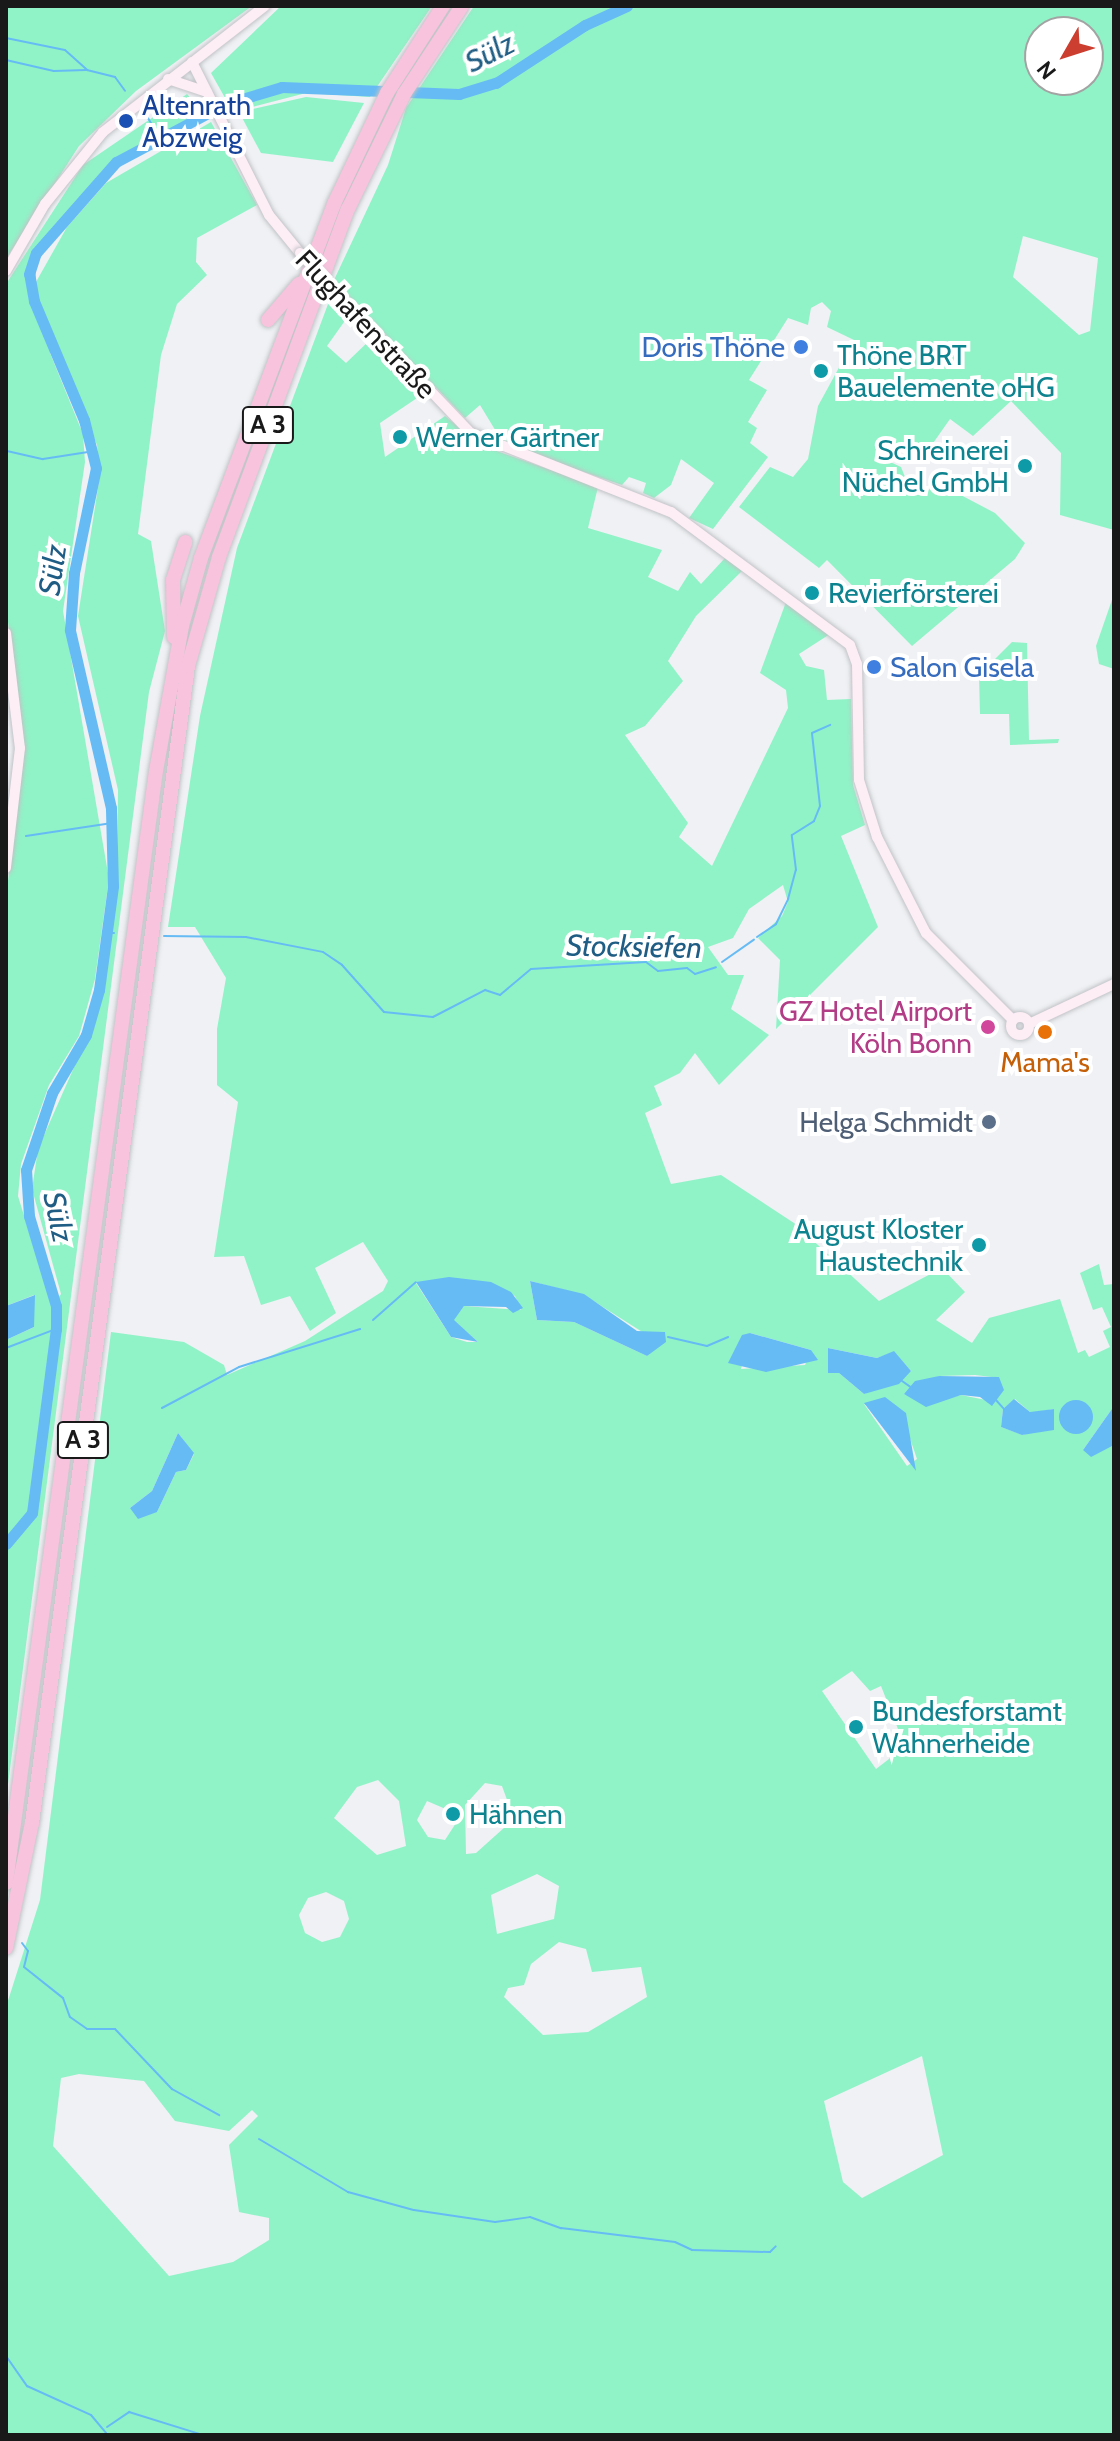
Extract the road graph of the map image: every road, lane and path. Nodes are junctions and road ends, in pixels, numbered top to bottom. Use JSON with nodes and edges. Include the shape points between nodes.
{"nodes":[{"id":1,"x":265,"y":6,"type":"edge"},
{"id":2,"x":443,"y":6,"type":"edge"},
{"id":3,"x":462,"y":6,"type":"edge"},
{"id":4,"x":192,"y":62,"type":"junction"},
{"id":5,"x":168,"y":79,"type":"junction"},
{"id":6,"x":211,"y":97,"type":"junction"},
{"id":7,"x":6,"y":271,"type":"edge"},
{"id":8,"x":307,"y":275,"type":"junction"},
{"id":9,"x":268,"y":320,"type":"dead end"},
{"id":10,"x":185,"y":542,"type":"dead end"},
{"id":11,"x":6,"y":633,"type":"edge"},
{"id":12,"x":171,"y":673,"type":"junction"},
{"id":13,"x":6,"y":868,"type":"edge"},
{"id":14,"x":1114,"y":984,"type":"edge"},
{"id":15,"x":6,"y":1883,"type":"edge"},
{"id":16,"x":6,"y":1948,"type":"edge"}],
"edges":[{"from":1,"to":4,"type":"main road"},
{"from":2,"to":8,"type":"highway","number":"A 3","via":[[373,119]]},
{"from":3,"to":16,"type":"highway","number":"A 3","via":[[388,122],[348,209],[219,557],[188,666],[32,1823]]},
{"from":4,"to":5,"type":"main road"},
{"from":4,"to":6,"type":"main road"},
{"from":5,"to":6,"type":"main road"},
{"from":5,"to":7,"type":"main road","via":[[84,154]]},
{"from":6,"to":14,"type":"main road","name":"Flughafenstraße","bridge":true,"via":[[269,215],[471,433],[671,512],[850,645],[857,664],[857,763],[868,816],[926,933],[1013,1020],[1029,1024]]},
{"from":8,"to":9,"type":"highway"},
{"from":8,"to":12,"type":"highway","number":"A 3","via":[[201,558]]},
{"from":10,"to":12,"type":"highway","via":[[173,580]]},
{"from":11,"to":13,"type":"main road","via":[[20,769]]},
{"from":12,"to":15,"type":"highway","number":"A 3"}]}
